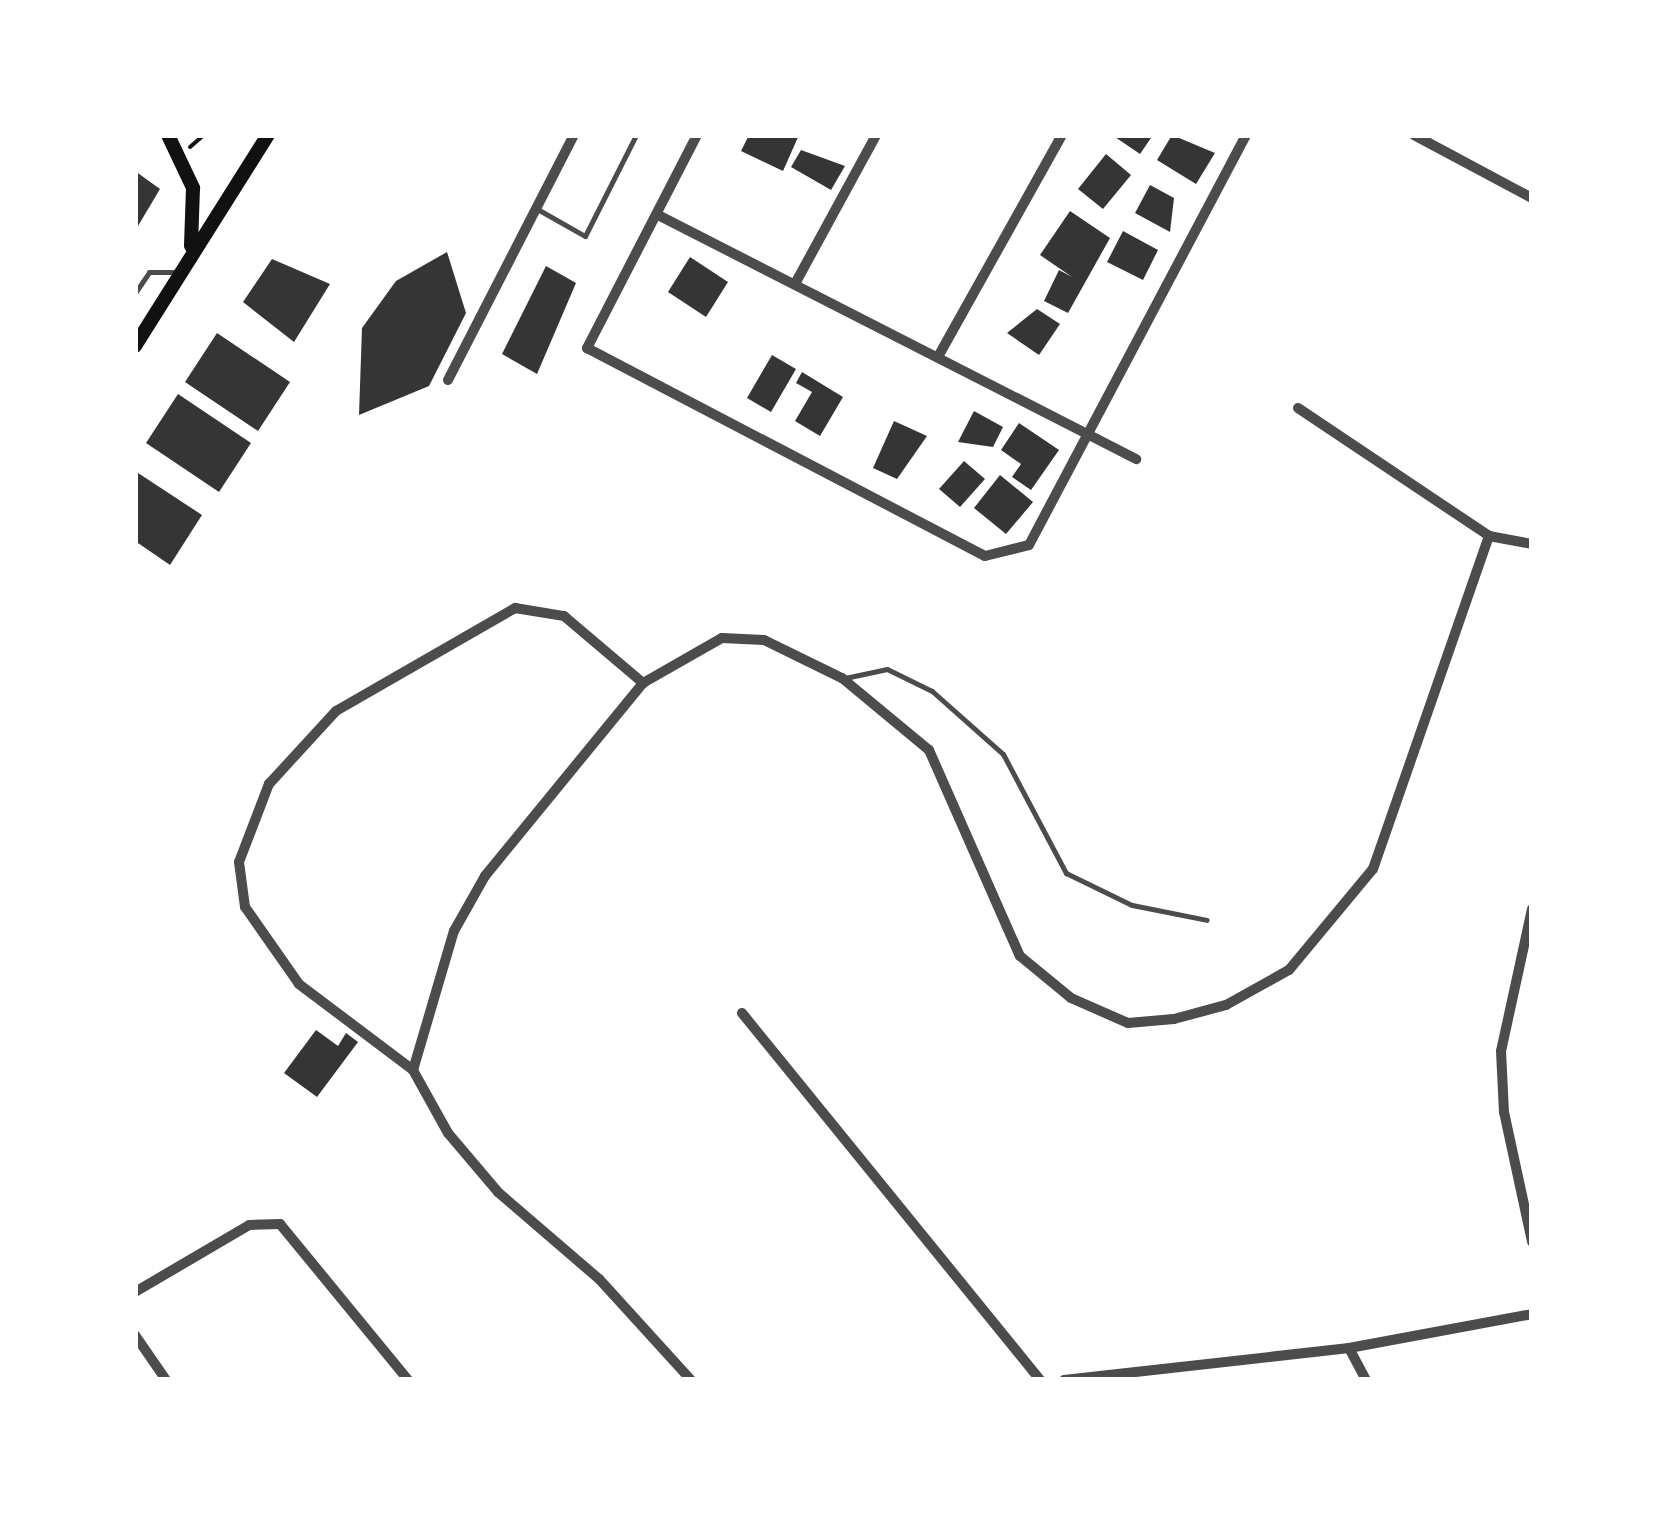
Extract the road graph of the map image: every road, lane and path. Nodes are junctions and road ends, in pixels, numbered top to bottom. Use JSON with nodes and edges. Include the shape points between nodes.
{"nodes":[{"id":1,"x":168,"y":135,"type":"edge"},
{"id":2,"x":204,"y":135,"type":"edge"},
{"id":3,"x":268,"y":135,"type":"edge"},
{"id":4,"x":574,"y":135,"type":"edge"},
{"id":5,"x":636,"y":135,"type":"edge"},
{"id":6,"x":698,"y":135,"type":"edge"},
{"id":7,"x":876,"y":135,"type":"edge"},
{"id":8,"x":1062,"y":135,"type":"edge"},
{"id":9,"x":1246,"y":135,"type":"edge"},
{"id":10,"x":1414,"y":135,"type":"edge"},
{"id":11,"x":1435,"y":139,"type":"edge"},
{"id":12,"x":190,"y":147,"type":"dead end"},
{"id":13,"x":1532,"y":198,"type":"edge"},
{"id":14,"x":540,"y":210,"type":"junction"},
{"id":15,"x":658,"y":215,"type":"junction"},
{"id":16,"x":190,"y":251,"type":"junction"},
{"id":17,"x":178,"y":272,"type":"junction"},
{"id":18,"x":796,"y":282,"type":"junction"},
{"id":19,"x":135,"y":293,"type":"edge"},
{"id":20,"x":135,"y":346,"type":"edge"},
{"id":21,"x":940,"y":355,"type":"junction"},
{"id":22,"x":448,"y":380,"type":"dead end"},
{"id":23,"x":1298,"y":408,"type":"dead end"},
{"id":24,"x":1086,"y":435,"type":"junction"},
{"id":25,"x":1136,"y":460,"type":"dead end"},
{"id":26,"x":1489,"y":536,"type":"junction"},
{"id":27,"x":1532,"y":544,"type":"edge"},
{"id":28,"x":842,"y":678,"type":"junction"},
{"id":29,"x":643,"y":682,"type":"junction"},
{"id":30,"x":1532,"y":909,"type":"edge"},
{"id":31,"x":1207,"y":920,"type":"dead end"},
{"id":32,"x":742,"y":1013,"type":"dead end"},
{"id":33,"x":413,"y":1070,"type":"junction"},
{"id":34,"x":1532,"y":1242,"type":"edge"},
{"id":35,"x":135,"y":1292,"type":"edge"},
{"id":36,"x":1532,"y":1314,"type":"edge"},
{"id":37,"x":135,"y":1335,"type":"edge"},
{"id":38,"x":1349,"y":1348,"type":"junction"},
{"id":39,"x":166,"y":1380,"type":"edge"},
{"id":40,"x":408,"y":1380,"type":"edge"},
{"id":41,"x":691,"y":1380,"type":"edge"},
{"id":42,"x":1040,"y":1380,"type":"edge"},
{"id":43,"x":1064,"y":1380,"type":"edge"},
{"id":44,"x":1366,"y":1380,"type":"edge"}],
"edges":[{"from":1,"to":16,"type":"main road","via":[[193,188]]},
{"from":2,"to":12,"type":"path"},
{"from":3,"to":16,"type":"main road"},
{"from":4,"to":14,"type":"street"},
{"from":5,"to":14,"type":"lane","via":[[586,236]]},
{"from":6,"to":15,"type":"street"},
{"from":7,"to":18,"type":"street"},
{"from":8,"to":21,"type":"street"},
{"from":9,"to":24,"type":"street"},
{"from":10,"to":11,"type":"street"},
{"from":11,"to":13,"type":"street"},
{"from":14,"to":22,"type":"street"},
{"from":15,"to":18,"type":"street"},
{"from":15,"to":24,"type":"street","via":[[588,348],[985,556],[1029,545]]},
{"from":16,"to":17,"type":"main road"},
{"from":17,"to":19,"type":"lane","via":[[149,272]]},
{"from":17,"to":20,"type":"main road"},
{"from":18,"to":21,"type":"street"},
{"from":21,"to":24,"type":"street"},
{"from":23,"to":26,"type":"street"},
{"from":24,"to":25,"type":"street"},
{"from":26,"to":27,"type":"street"},
{"from":26,"to":28,"type":"street","via":[[1373,869],[1290,970],[1226,1005],[1174,1019],[1128,1023],[1071,998],[1020,956],[929,750]]},
{"from":28,"to":29,"type":"street","via":[[764,640],[722,638]]},
{"from":28,"to":31,"type":"lane","via":[[888,669],[932,691],[1003,754],[1066,872],[1132,905]]},
{"from":29,"to":33,"type":"street","via":[[485,876],[454,931]]},
{"from":29,"to":33,"type":"street","via":[[564,616],[514,608],[336,711],[269,784],[239,862],[245,907],[299,984]]},
{"from":30,"to":34,"type":"street","via":[[1501,1051],[1504,1112]]},
{"from":32,"to":42,"type":"street"},
{"from":33,"to":41,"type":"street","via":[[448,1133],[498,1192],[599,1279]]},
{"from":35,"to":40,"type":"street","via":[[249,1225],[280,1224]]},
{"from":36,"to":38,"type":"street"},
{"from":37,"to":39,"type":"street"},
{"from":38,"to":43,"type":"street"},
{"from":38,"to":44,"type":"street"}]}
